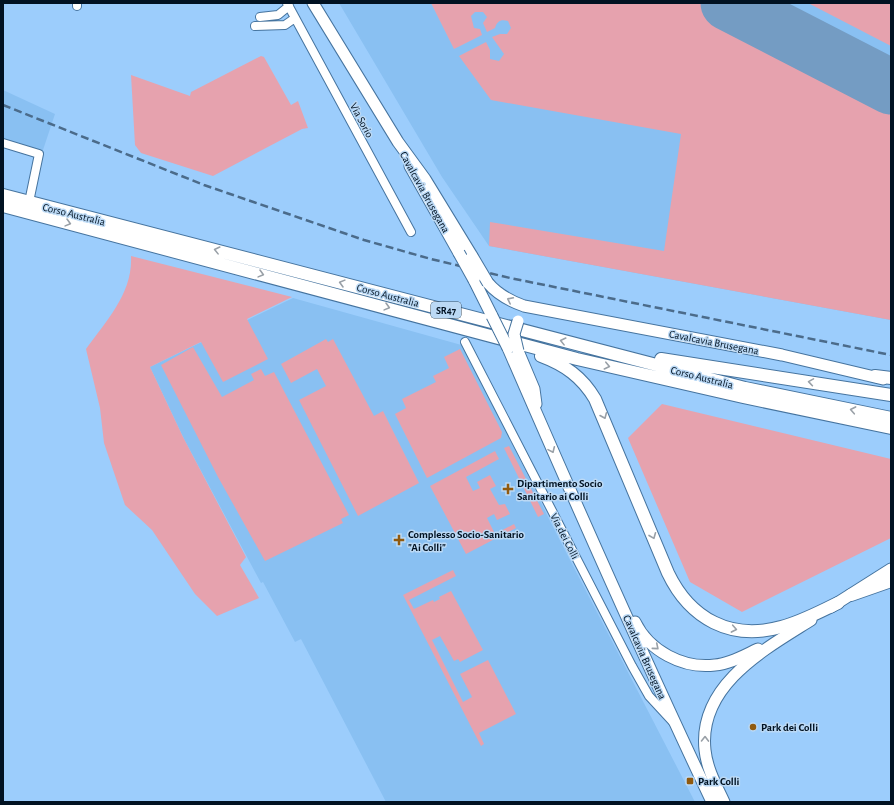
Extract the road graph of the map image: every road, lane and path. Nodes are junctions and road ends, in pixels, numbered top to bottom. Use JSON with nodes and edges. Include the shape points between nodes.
{"nodes":[{"id":1,"x":313,"y":3,"type":"edge"},
{"id":2,"x":288,"y":5,"type":"edge"},
{"id":3,"x":260,"y":17,"type":"dead end"},
{"id":4,"x":295,"y":18,"type":"junction"},
{"id":5,"x":255,"y":26,"type":"dead end"},
{"id":6,"x":398,"y":142,"type":"junction"},
{"id":7,"x":3,"y":143,"type":"edge"},
{"id":8,"x":3,"y":195,"type":"edge"},
{"id":9,"x":29,"y":202,"type":"junction"},
{"id":10,"x":3,"y":206,"type":"edge"},
{"id":11,"x":411,"y":232,"type":"dead end"},
{"id":12,"x":536,"y":308,"type":"junction"},
{"id":13,"x":458,"y":326,"type":"junction"},
{"id":14,"x":464,"y":342,"type":"dead end"},
{"id":15,"x":588,"y":347,"type":"junction"},
{"id":16,"x":513,"y":350,"type":"junction"},
{"id":17,"x":875,"y":376,"type":"junction"},
{"id":18,"x":891,"y":378,"type":"edge"},
{"id":19,"x":891,"y":382,"type":"edge"},
{"id":20,"x":891,"y":395,"type":"edge"},
{"id":21,"x":891,"y":418,"type":"edge"},
{"id":22,"x":891,"y":428,"type":"edge"},
{"id":23,"x":598,"y":555,"type":"junction"},
{"id":24,"x":891,"y":569,"type":"edge"},
{"id":25,"x":891,"y":581,"type":"edge"},
{"id":26,"x":852,"y":595,"type":"junction"},
{"id":27,"x":838,"y":603,"type":"junction"},
{"id":28,"x":790,"y":634,"type":"junction"},
{"id":29,"x":646,"y":659,"type":"junction"},
{"id":30,"x":632,"y":666,"type":"junction"},
{"id":31,"x":675,"y":724,"type":"junction"},
{"id":32,"x":712,"y":802,"type":"edge"},
{"id":33,"x":724,"y":802,"type":"edge"}],
"edges":[{"from":1,"to":6,"type":"main road","name":"Cavalcavia Brusegana"},
{"from":2,"to":3,"type":"street","name":"Via Sorio","via":[[278,15]]},
{"from":2,"to":4,"type":"street","name":"Via Sorio"},
{"from":4,"to":5,"type":"street","via":[[285,25]]},
{"from":4,"to":11,"type":"street","name":"Via Sorio"},
{"from":12,"to":6,"type":"main road","name":"Cavalcavia Brusegana","one_way":true,"bridge":true,"via":[[510,301],[488,283],[425,179]]},
{"from":6,"to":16,"type":"main road","name":"Cavalcavia Brusegana","bridge":true,"via":[[418,183]]},
{"from":7,"to":9,"type":"street","via":[[39,154]]},
{"from":8,"to":9,"type":"highway","name":"Corso Australia","number":"SR47"},
{"from":15,"to":9,"type":"highway","name":"Corso Australia","number":"SR47","one_way":true},
{"from":10,"to":13,"type":"highway","name":"Corso Australia","number":"SR47","one_way":true},
{"from":12,"to":16,"type":"main road","name":"Cavalcavia Brusegana","bridge":true,"via":[[527,312],[518,321]]},
{"from":12,"to":17,"type":"main road","name":"Cavalcavia Brusegana","via":[[782,355]]},
{"from":13,"to":22,"type":"highway","name":"Corso Australia","number":"SR47","one_way":true,"via":[[577,359]]},
{"from":13,"to":27,"type":"highway","one_way":true,"via":[[552,360],[571,370],[585,384],[601,410],[676,588],[683,599],[700,615],[735,630],[766,630],[795,623]]},
{"from":14,"to":30,"type":"street","name":"Via dei Colli"},
{"from":20,"to":15,"type":"highway","one_way":true},
{"from":21,"to":15,"type":"highway","name":"Corso Australia","number":"SR47","one_way":true,"via":[[746,388]]},
{"from":16,"to":23,"type":"main road","name":"Cavalcavia Brusegana","one_way":true,"via":[[534,389],[536,415]]},
{"from":17,"to":18,"type":"highway"},
{"from":17,"to":19,"type":"main road","name":"Cavalcavia Brusegana"},
{"from":23,"to":28,"type":"main road","one_way":true,"via":[[624,598],[638,628],[657,649],[678,661],[696,665],[716,665],[732,661]]},
{"from":23,"to":29,"type":"main road","name":"Cavalcavia Brusegana"},
{"from":24,"to":26,"type":"main road"},
{"from":25,"to":26,"type":"highway"},
{"from":26,"to":27,"type":"main road"},
{"from":27,"to":28,"type":"main road"},
{"from":33,"to":28,"type":"main road","one_way":true,"via":[[712,777],[705,751],[707,720],[721,692],[741,667]]},
{"from":29,"to":30,"type":"street","via":[[640,668]]},
{"from":29,"to":31,"type":"main road","name":"Cavalcavia Brusegana"},
{"from":30,"to":31,"type":"street","name":"Via dei Colli","via":[[649,696]]},
{"from":31,"to":32,"type":"main road","name":"Via dei Colli"}]}
